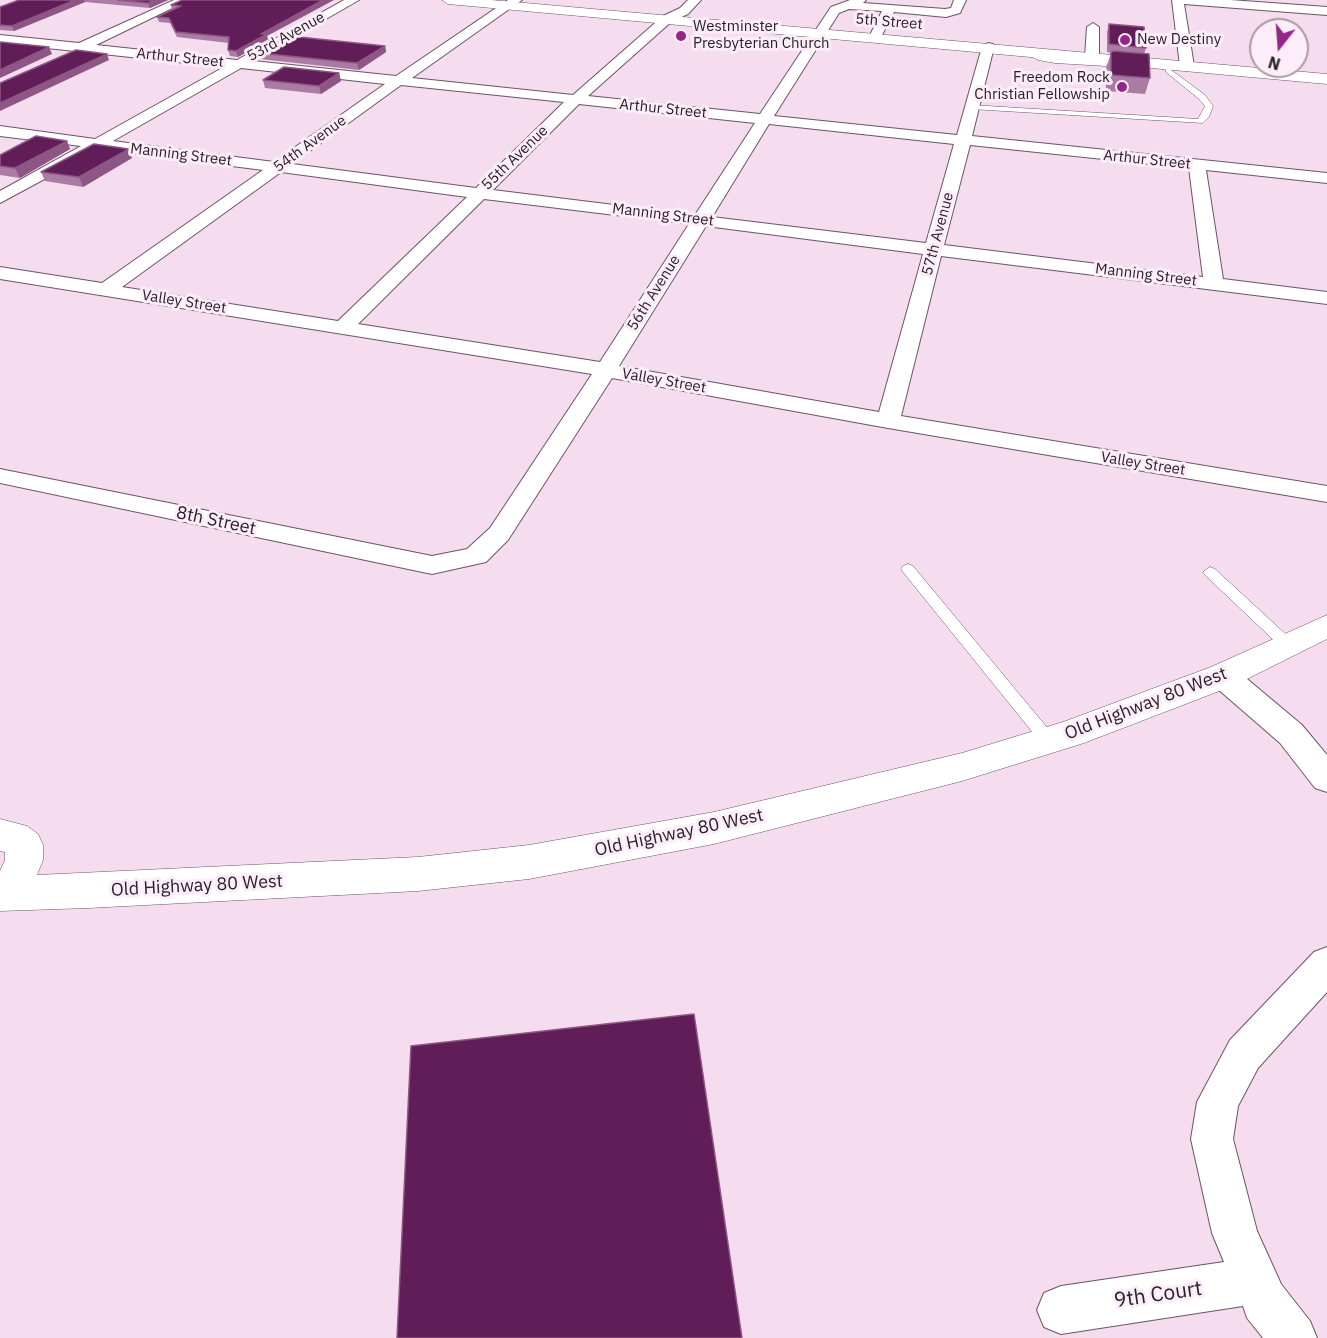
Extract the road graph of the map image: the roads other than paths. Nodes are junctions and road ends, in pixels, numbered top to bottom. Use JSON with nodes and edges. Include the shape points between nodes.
{"nodes":[{"id":1,"x":183,"y":0,"type":"edge"},
{"id":2,"x":353,"y":0,"type":"edge"},
{"id":3,"x":448,"y":0,"type":"edge"},
{"id":4,"x":695,"y":0,"type":"edge"},
{"id":5,"x":1178,"y":0,"type":"edge"},
{"id":6,"x":1184,"y":0,"type":"edge"},
{"id":7,"x":854,"y":2,"type":"edge"},
{"id":8,"x":512,"y":3,"type":"edge"},
{"id":9,"x":958,"y":5,"type":"edge"},
{"id":10,"x":890,"y":8,"type":"junction"},
{"id":11,"x":1327,"y":11,"type":"edge"},
{"id":12,"x":667,"y":19,"type":"junction"},
{"id":13,"x":1093,"y":27,"type":"dead end"},
{"id":14,"x":819,"y":33,"type":"junction"},
{"id":15,"x":875,"y":37,"type":"junction"},
{"id":16,"x":0,"y":39,"type":"edge"},
{"id":17,"x":80,"y":47,"type":"junction"},
{"id":18,"x":988,"y":47,"type":"junction"},
{"id":19,"x":1025,"y":51,"type":"junction"},
{"id":20,"x":60,"y":57,"type":"edge"},
{"id":21,"x":1092,"y":57,"type":"junction"},
{"id":22,"x":1110,"y":58,"type":"junction"},
{"id":23,"x":239,"y":64,"type":"junction"},
{"id":24,"x":1167,"y":64,"type":"junction"},
{"id":25,"x":1187,"y":66,"type":"junction"},
{"id":26,"x":1327,"y":78,"type":"edge"},
{"id":27,"x":398,"y":81,"type":"junction"},
{"id":28,"x":575,"y":100,"type":"junction"},
{"id":29,"x":972,"y":107,"type":"junction"},
{"id":30,"x":763,"y":120,"type":"junction"},
{"id":31,"x":0,"y":131,"type":"edge"},
{"id":32,"x":962,"y":141,"type":"junction"},
{"id":33,"x":97,"y":144,"type":"junction"},
{"id":34,"x":1197,"y":165,"type":"junction"},
{"id":35,"x":278,"y":168,"type":"junction"},
{"id":36,"x":1327,"y":178,"type":"edge"},
{"id":37,"x":478,"y":193,"type":"junction"},
{"id":38,"x":0,"y":198,"type":"edge"},
{"id":39,"x":701,"y":219,"type":"junction"},
{"id":40,"x":934,"y":248,"type":"junction"},
{"id":41,"x":0,"y":273,"type":"edge"},
{"id":42,"x":1215,"y":284,"type":"junction"},
{"id":43,"x":105,"y":290,"type":"junction"},
{"id":44,"x":1327,"y":298,"type":"edge"},
{"id":45,"x":343,"y":327,"type":"junction"},
{"id":46,"x":606,"y":370,"type":"junction"},
{"id":47,"x":888,"y":421,"type":"junction"},
{"id":48,"x":0,"y":476,"type":"edge"},
{"id":49,"x":1327,"y":494,"type":"edge"},
{"id":50,"x":432,"y":565,"type":"joint"},
{"id":51,"x":908,"y":569,"type":"dead end"},
{"id":52,"x":1210,"y":572,"type":"dead end"},
{"id":53,"x":1327,"y":626,"type":"edge"},
{"id":54,"x":1288,"y":645,"type":"junction"},
{"id":55,"x":1223,"y":676,"type":"junction"},
{"id":56,"x":1048,"y":740,"type":"junction"},
{"id":57,"x":1327,"y":779,"type":"edge"},
{"id":58,"x":0,"y":835,"type":"edge"},
{"id":59,"x":5,"y":893,"type":"edge"},
{"id":60,"x":1327,"y":965,"type":"edge"},
{"id":61,"x":1255,"y":1281,"type":"junction"},
{"id":62,"x":1061,"y":1310,"type":"dead end"},
{"id":63,"x":1293,"y":1338,"type":"edge"}],
"edges":[{"from":1,"to":17,"type":"street"},
{"from":2,"to":23,"type":"street","name":"53rd Avenue"},
{"from":3,"to":8,"type":"street","name":"5th Street"},
{"from":4,"to":12,"type":"street","name":"55th Avenue"},
{"from":5,"to":25,"type":"street"},
{"from":6,"to":11,"type":"street"},
{"from":7,"to":10,"type":"street"},
{"from":7,"to":14,"type":"street","name":"56th Avenue","via":[[835,10]]},
{"from":8,"to":12,"type":"street","name":"5th Street"},
{"from":8,"to":27,"type":"street","name":"54th Avenue"},
{"from":9,"to":10,"type":"street","via":[[946,13]]},
{"from":10,"to":15,"type":"street"},
{"from":12,"to":14,"type":"street","name":"5th Street"},
{"from":12,"to":28,"type":"street","name":"55th Avenue"},
{"from":13,"to":21,"type":"street"},
{"from":14,"to":15,"type":"street","name":"5th Street"},
{"from":14,"to":30,"type":"street","name":"56th Avenue"},
{"from":15,"to":18,"type":"street","name":"5th Street"},
{"from":16,"to":17,"type":"street","name":"Arthur Street"},
{"from":17,"to":20,"type":"street"},
{"from":17,"to":23,"type":"street","name":"Arthur Street"},
{"from":18,"to":19,"type":"street","name":"5th Street"},
{"from":18,"to":29,"type":"street","name":"57th Avenue"},
{"from":19,"to":21,"type":"street","name":"5th Street"},
{"from":19,"to":22,"type":"lane","via":[[1055,61],[1106,64]]},
{"from":21,"to":22,"type":"street","name":"5th Street"},
{"from":22,"to":24,"type":"street","name":"5th Street"},
{"from":23,"to":27,"type":"street","name":"Arthur Street"},
{"from":23,"to":33,"type":"street","name":"53rd Avenue"},
{"from":24,"to":25,"type":"street","name":"5th Street"},
{"from":24,"to":29,"type":"lane","via":[[1168,71],[1209,106],[1200,121]]},
{"from":25,"to":26,"type":"street","name":"5th Street"},
{"from":27,"to":28,"type":"street","name":"Arthur Street"},
{"from":27,"to":35,"type":"street","name":"54th Avenue"},
{"from":28,"to":30,"type":"street","name":"Arthur Street"},
{"from":28,"to":37,"type":"street","name":"55th Avenue"},
{"from":29,"to":32,"type":"street","name":"57th Avenue"},
{"from":30,"to":32,"type":"street","name":"Arthur Street"},
{"from":30,"to":39,"type":"street","name":"56th Avenue"},
{"from":31,"to":33,"type":"street","name":"Manning Street"},
{"from":32,"to":34,"type":"street","name":"Arthur Street"},
{"from":32,"to":40,"type":"street","name":"57th Avenue"},
{"from":33,"to":35,"type":"street","name":"Manning Street"},
{"from":33,"to":38,"type":"street","name":"53rd Avenue"},
{"from":34,"to":36,"type":"street","name":"Arthur Street"},
{"from":34,"to":42,"type":"street"},
{"from":35,"to":37,"type":"street","name":"Manning Street"},
{"from":35,"to":43,"type":"street","name":"54th Avenue"},
{"from":37,"to":39,"type":"street","name":"Manning Street"},
{"from":37,"to":45,"type":"street","name":"55th Avenue"},
{"from":39,"to":40,"type":"street","name":"Manning Street"},
{"from":39,"to":46,"type":"street","name":"56th Avenue"},
{"from":40,"to":42,"type":"street","name":"Manning Street"},
{"from":40,"to":47,"type":"street","name":"57th Avenue"},
{"from":41,"to":43,"type":"street","name":"Valley Street"},
{"from":42,"to":44,"type":"street","name":"Manning Street"},
{"from":43,"to":45,"type":"street","name":"Valley Street"},
{"from":45,"to":46,"type":"street","name":"Valley Street"},
{"from":46,"to":47,"type":"street","name":"Valley Street"},
{"from":46,"to":50,"type":"street","name":"56th Avenue","via":[[499,534],[476,556]]},
{"from":47,"to":49,"type":"street","name":"Valley Street"},
{"from":48,"to":50,"type":"street","name":"8th Street"},
{"from":51,"to":56,"type":"lane"},
{"from":52,"to":54,"type":"lane"},
{"from":53,"to":54,"type":"street","name":"Old Highway 80 West"},
{"from":54,"to":55,"type":"street","name":"Old Highway 80 West"},
{"from":55,"to":56,"type":"street","name":"Old Highway 80 West"},
{"from":55,"to":57,"type":"street","via":[[1292,734]]},
{"from":56,"to":59,"type":"street","name":"Old Highway 80 West","via":[[962,766],[714,828],[529,862],[406,875]]},
{"from":58,"to":59,"type":"street","via":[[14,837],[24,845],[24,860]]},
{"from":60,"to":61,"type":"street","via":[[1244,1054],[1218,1102],[1212,1138],[1235,1233]]},
{"from":61,"to":62,"type":"street","name":"9th Court"},
{"from":61,"to":63,"type":"street","via":[[1263,1301]]}]}
